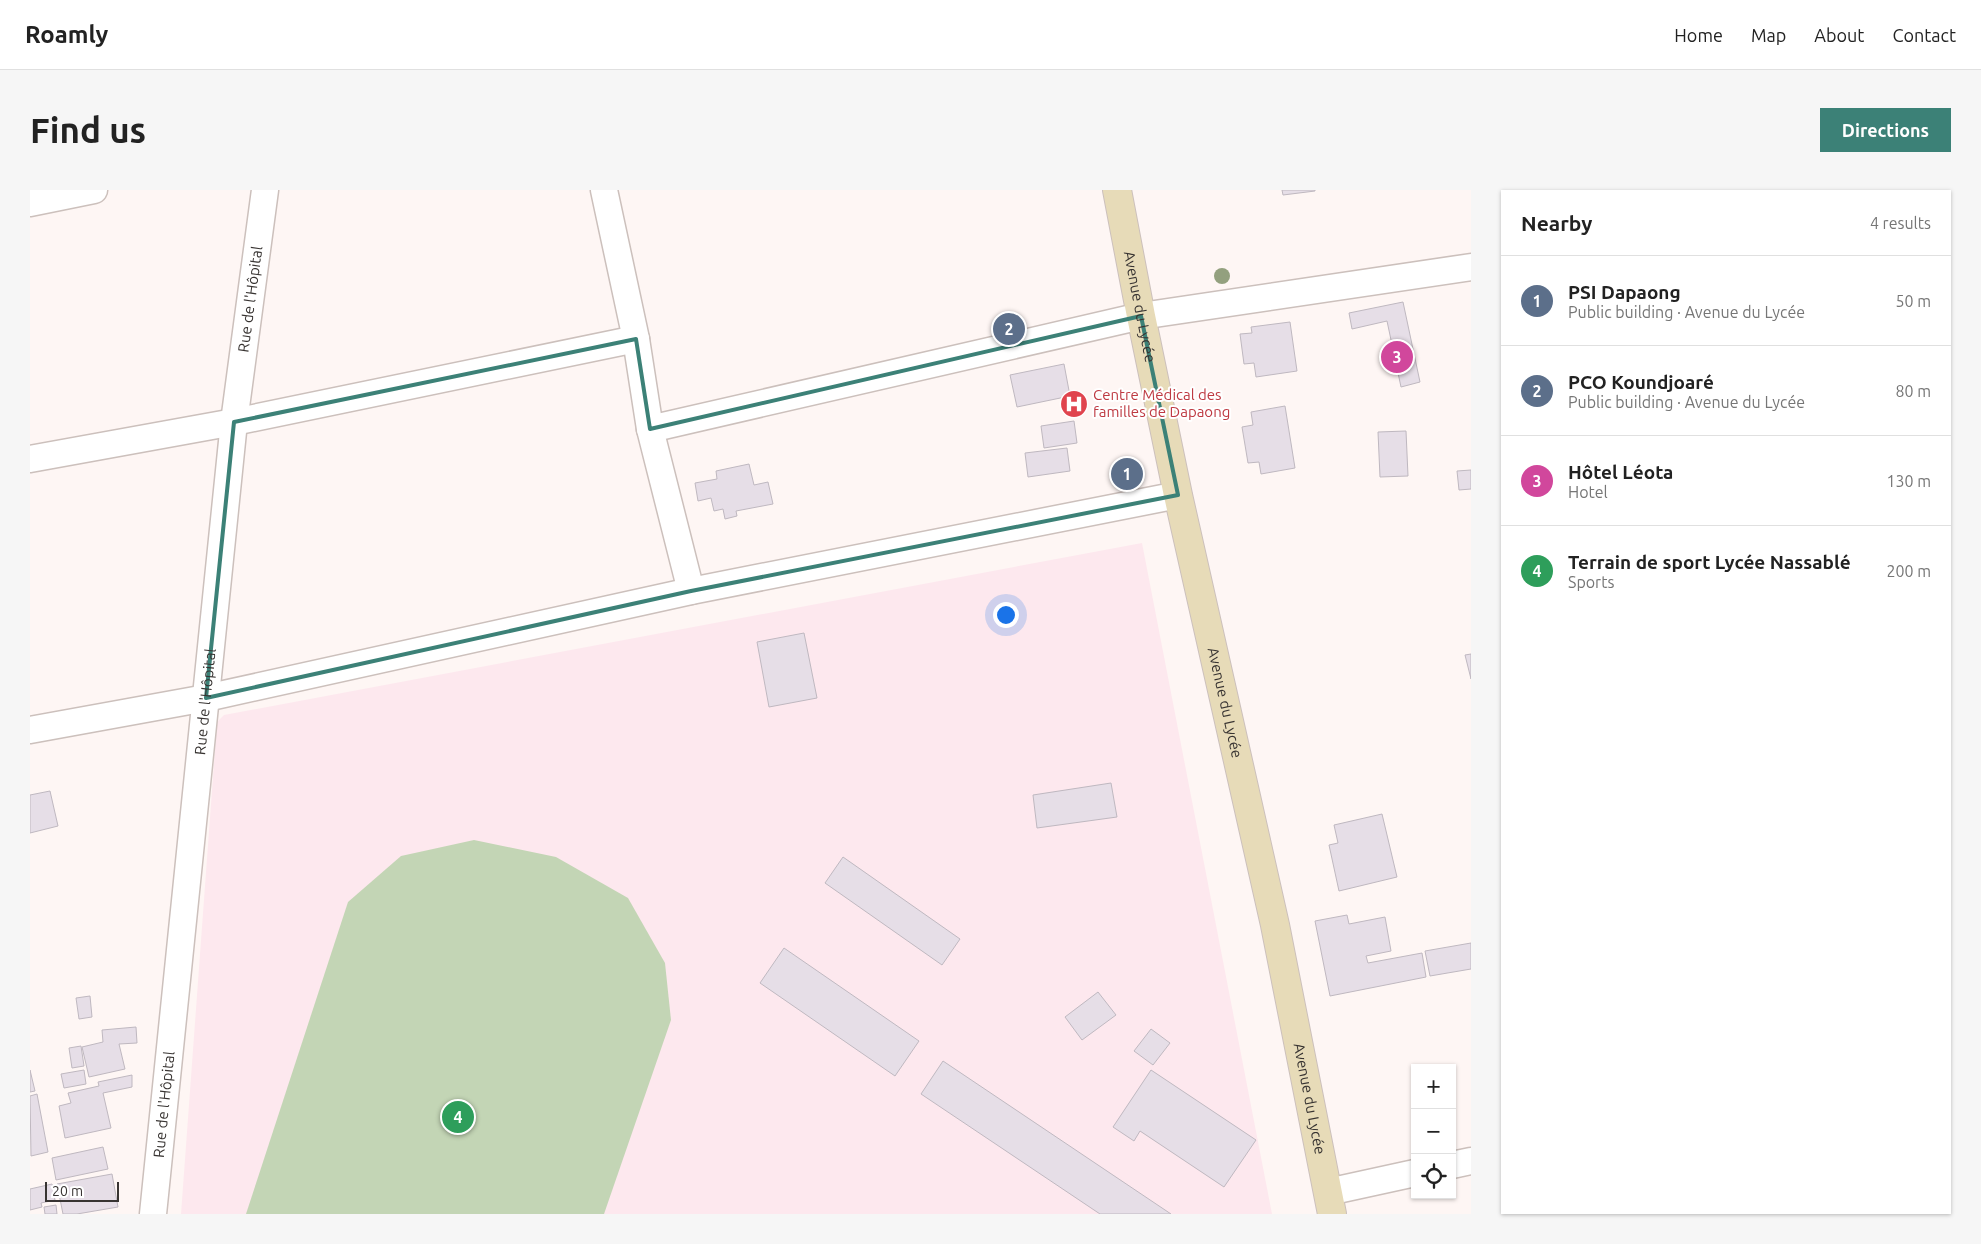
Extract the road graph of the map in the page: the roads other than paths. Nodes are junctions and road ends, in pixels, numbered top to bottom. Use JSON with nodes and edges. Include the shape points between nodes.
{"nodes":[{"id":1,"x":94,"y":190,"type":"edge"},
{"id":2,"x":265,"y":190,"type":"edge"},
{"id":3,"x":604,"y":190,"type":"edge"},
{"id":4,"x":1118,"y":190,"type":"edge"},
{"id":5,"x":30,"y":203,"type":"edge"},
{"id":6,"x":1471,"y":267,"type":"edge"},
{"id":7,"x":1141,"y":316,"type":"junction"},
{"id":8,"x":636,"y":339,"type":"junction"},
{"id":9,"x":234,"y":422,"type":"junction"},
{"id":10,"x":650,"y":428,"type":"junction"},
{"id":11,"x":30,"y":460,"type":"edge"},
{"id":12,"x":1178,"y":495,"type":"junction"},
{"id":13,"x":691,"y":591,"type":"junction"},
{"id":14,"x":206,"y":698,"type":"junction"},
{"id":15,"x":30,"y":730,"type":"edge"},
{"id":16,"x":1471,"y":1161,"type":"edge"},
{"id":17,"x":1456,"y":1164,"type":"edge"},
{"id":18,"x":1411,"y":1174,"type":"edge"},
{"id":19,"x":1330,"y":1203,"type":"edge"},
{"id":20,"x":153,"y":1214,"type":"edge"}],
"edges":[{"from":1,"to":5,"type":"street"},
{"from":2,"to":9,"type":"street","name":"Rue de l'Hôpital"},
{"from":3,"to":8,"type":"street"},
{"from":4,"to":7,"type":"main road","name":"Avenue du Lycée"},
{"from":6,"to":7,"type":"street"},
{"from":7,"to":10,"type":"street"},
{"from":7,"to":12,"type":"main road","name":"Avenue du Lycée"},
{"from":8,"to":9,"type":"street"},
{"from":8,"to":10,"type":"street"},
{"from":9,"to":11,"type":"street"},
{"from":9,"to":14,"type":"street","name":"Rue de l'Hôpital"},
{"from":10,"to":13,"type":"street"},
{"from":12,"to":13,"type":"street"},
{"from":12,"to":19,"type":"main road","name":"Avenue du Lycée","via":[[1275,925]]},
{"from":13,"to":14,"type":"street"},
{"from":14,"to":15,"type":"street"},
{"from":14,"to":20,"type":"street","name":"Rue de l'Hôpital"},
{"from":16,"to":17,"type":"street"},
{"from":18,"to":19,"type":"street"}]}
